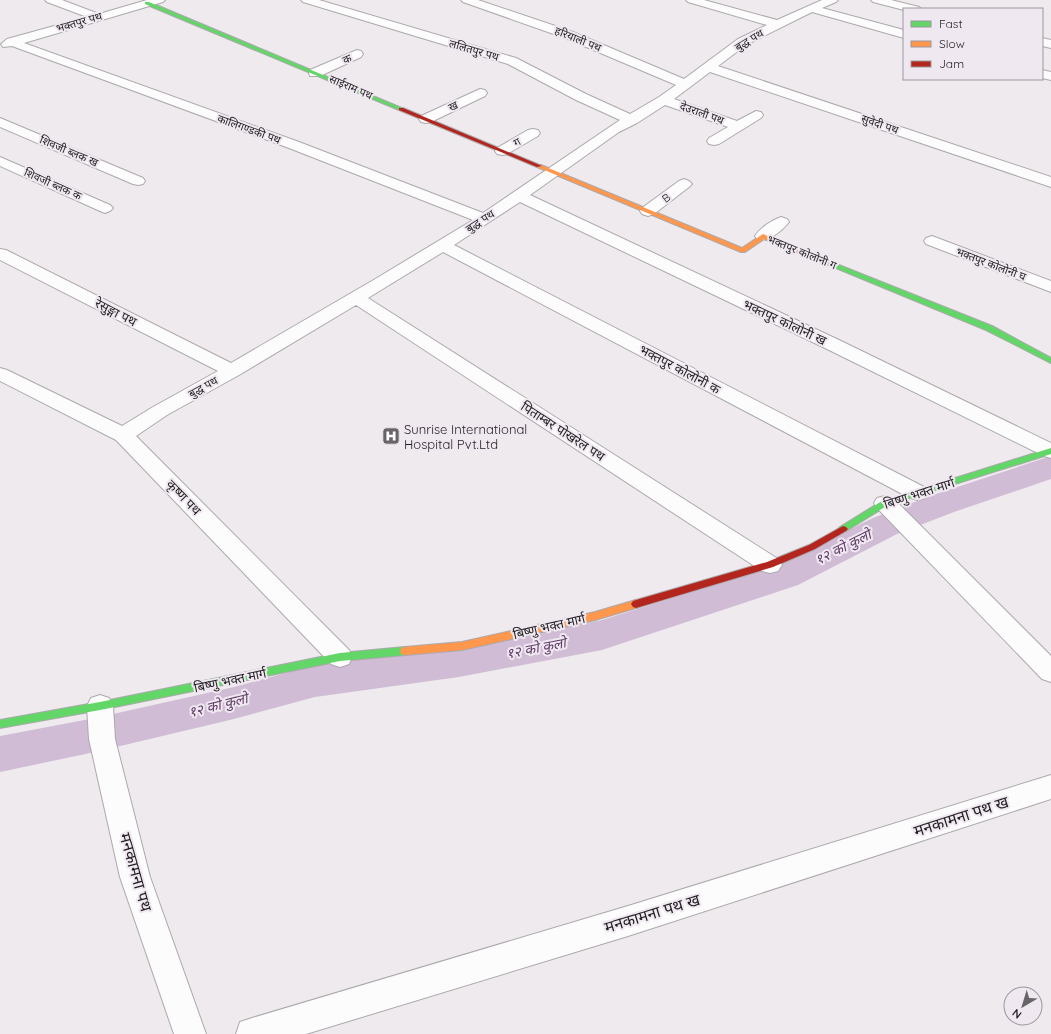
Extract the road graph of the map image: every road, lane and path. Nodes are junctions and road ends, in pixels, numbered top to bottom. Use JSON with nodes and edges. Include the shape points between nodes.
{"nodes":[{"id":1,"x":51,"y":0,"type":"edge"},
{"id":2,"x":159,"y":0,"type":"edge"},
{"id":3,"x":307,"y":0,"type":"edge"},
{"id":4,"x":467,"y":0,"type":"edge"},
{"id":5,"x":692,"y":0,"type":"edge"},
{"id":6,"x":832,"y":0,"type":"edge"},
{"id":7,"x":877,"y":0,"type":"edge"},
{"id":8,"x":147,"y":3,"type":"junction"},
{"id":9,"x":811,"y":8,"type":"junction"},
{"id":10,"x":911,"y":8,"type":"edge"},
{"id":11,"x":98,"y":17,"type":"junction"},
{"id":12,"x":776,"y":24,"type":"junction"},
{"id":13,"x":903,"y":34,"type":"edge"},
{"id":14,"x":5,"y":44,"type":"edge"},
{"id":15,"x":357,"y":54,"type":"dead end"},
{"id":16,"x":708,"y":67,"type":"junction"},
{"id":17,"x":315,"y":72,"type":"junction"},
{"id":18,"x":686,"y":84,"type":"junction"},
{"id":19,"x":480,"y":93,"type":"dead end"},
{"id":20,"x":664,"y":100,"type":"junction"},
{"id":21,"x":756,"y":115,"type":"dead end"},
{"id":22,"x":426,"y":119,"type":"junction"},
{"id":23,"x":632,"y":120,"type":"junction"},
{"id":24,"x":0,"y":122,"type":"edge"},
{"id":25,"x":739,"y":126,"type":"junction"},
{"id":26,"x":533,"y":133,"type":"dead end"},
{"id":27,"x":714,"y":141,"type":"dead end"},
{"id":28,"x":502,"y":151,"type":"junction"},
{"id":29,"x":0,"y":161,"type":"edge"},
{"id":30,"x":554,"y":172,"type":"junction"},
{"id":31,"x":138,"y":181,"type":"dead end"},
{"id":32,"x":1051,"y":182,"type":"edge"},
{"id":33,"x":684,"y":184,"type":"dead end"},
{"id":34,"x":518,"y":195,"type":"junction"},
{"id":35,"x":105,"y":208,"type":"dead end"},
{"id":36,"x":648,"y":211,"type":"junction"},
{"id":37,"x":485,"y":219,"type":"junction"},
{"id":38,"x":781,"y":222,"type":"dead end"},
{"id":39,"x":763,"y":236,"type":"junction"},
{"id":40,"x":932,"y":241,"type":"dead end"},
{"id":41,"x":442,"y":245,"type":"junction"},
{"id":42,"x":0,"y":254,"type":"edge"},
{"id":43,"x":1051,"y":288,"type":"edge"},
{"id":44,"x":356,"y":298,"type":"junction"},
{"id":45,"x":1051,"y":361,"type":"edge"},
{"id":46,"x":232,"y":371,"type":"junction"},
{"id":47,"x":6,"y":383,"type":"edge"},
{"id":48,"x":123,"y":435,"type":"junction"},
{"id":49,"x":1051,"y":451,"type":"edge"},
{"id":50,"x":918,"y":493,"type":"junction"},
{"id":51,"x":886,"y":504,"type":"junction"},
{"id":52,"x":770,"y":565,"type":"junction"},
{"id":53,"x":340,"y":657,"type":"junction"},
{"id":54,"x":1051,"y":672,"type":"edge"},
{"id":55,"x":100,"y":706,"type":"junction"},
{"id":56,"x":0,"y":724,"type":"edge"},
{"id":57,"x":1051,"y":787,"type":"edge"},
{"id":58,"x":190,"y":1034,"type":"edge"},
{"id":59,"x":252,"y":1034,"type":"edge"}],
"edges":[{"from":1,"to":11,"type":"street"},
{"from":2,"to":8,"type":"street","name":"भक्तपुर पथ"},
{"from":3,"to":23,"type":"street","name":"ललितपुर पथ","via":[[512,61]]},
{"from":4,"to":18,"type":"street","name":"हरियाली पथ","via":[[569,34]]},
{"from":5,"to":12,"type":"street"},
{"from":6,"to":9,"type":"street","name":"बुद्ध पथ"},
{"from":7,"to":10,"type":"street"},
{"from":8,"to":11,"type":"street","name":"भक्तपुर पथ"},
{"from":8,"to":17,"type":"street","name":"साईराम पथ"},
{"from":9,"to":12,"type":"street","name":"बुद्ध पथ"},
{"from":9,"to":13,"type":"street"},
{"from":11,"to":14,"type":"street","name":"भक्तपुर पथ"},
{"from":12,"to":16,"type":"street","name":"बुद्ध पथ","via":[[742,42]]},
{"from":14,"to":37,"type":"street","name":"कालिगण्डकी पथ","via":[[294,145]]},
{"from":15,"to":17,"type":"street","name":"क"},
{"from":16,"to":18,"type":"street","name":"बुद्ध पथ"},
{"from":16,"to":32,"type":"street","name":"सुवेदी पथ"},
{"from":17,"to":22,"type":"street","name":"साईराम पथ"},
{"from":18,"to":20,"type":"street","name":"बुद्ध पथ"},
{"from":19,"to":22,"type":"street","name":"ख"},
{"from":20,"to":23,"type":"street","name":"बुद्ध पथ"},
{"from":20,"to":25,"type":"street","name":"देउराली पथ"},
{"from":21,"to":25,"type":"street","name":"देउराली पथ"},
{"from":22,"to":28,"type":"street","name":"साईराम पथ"},
{"from":23,"to":30,"type":"street","name":"बुद्ध पथ","via":[[614,129]]},
{"from":24,"to":31,"type":"street","name":"शिवजी ब्लक ख"},
{"from":25,"to":27,"type":"street","name":"देउराली पथ"},
{"from":26,"to":28,"type":"street","name":"ग"},
{"from":28,"to":30,"type":"street","name":"साईराम पथ"},
{"from":29,"to":35,"type":"street","name":"शिवजी ब्लक क"},
{"from":30,"to":34,"type":"street","name":"बुद्ध पथ"},
{"from":30,"to":36,"type":"street","name":"भक्तपुर कोलोनी ग"},
{"from":33,"to":36,"type":"street","name":"B"},
{"from":34,"to":37,"type":"street","name":"बुद्ध पथ"},
{"from":34,"to":49,"type":"street","name":"भक्तपुर कोलोनी ख"},
{"from":36,"to":39,"type":"street","name":"भक्तपुर कोलोनी ग","via":[[743,251]]},
{"from":37,"to":41,"type":"street","name":"बुद्ध पथ"},
{"from":38,"to":39,"type":"street"},
{"from":39,"to":45,"type":"street","name":"भक्तपुर कोलोनी ग","via":[[989,328]]},
{"from":40,"to":43,"type":"street","name":"भक्तपुर कोलोनी घ"},
{"from":41,"to":44,"type":"street","name":"बुद्ध पथ"},
{"from":41,"to":50,"type":"street","name":"भक्तपुर कोलोनी क"},
{"from":42,"to":46,"type":"street","name":"रेसुङ्गा पथ"},
{"from":44,"to":46,"type":"street","name":"बुद्ध पथ"},
{"from":44,"to":52,"type":"street","name":"पिताम्बर पोखरेल पथ"},
{"from":46,"to":48,"type":"street","name":"बुद्ध पथ"},
{"from":47,"to":48,"type":"street","name":"कृष्ण पथ"},
{"from":48,"to":53,"type":"street","name":"कृष्ण पथ"},
{"from":49,"to":50,"type":"street","name":"बिष्णु भक्त मार्ग"},
{"from":50,"to":51,"type":"street","name":"बिष्णु भक्त मार्ग"},
{"from":51,"to":52,"type":"street","name":"बिष्णु भक्त मार्ग","via":[[812,547]]},
{"from":51,"to":54,"type":"street"},
{"from":52,"to":53,"type":"street","name":"बिष्णु भक्त मार्ग","via":[[595,616],[462,646]]},
{"from":53,"to":55,"type":"street","name":"बिष्णु भक्त मार्ग"},
{"from":55,"to":56,"type":"street","name":"बिष्णु भक्त मार्ग"},
{"from":55,"to":58,"type":"street","name":"मनकामना पथ","via":[[102,739],[135,877]]},
{"from":57,"to":59,"type":"street","name":"मनकामना पथ ख","via":[[628,921]]}]}
